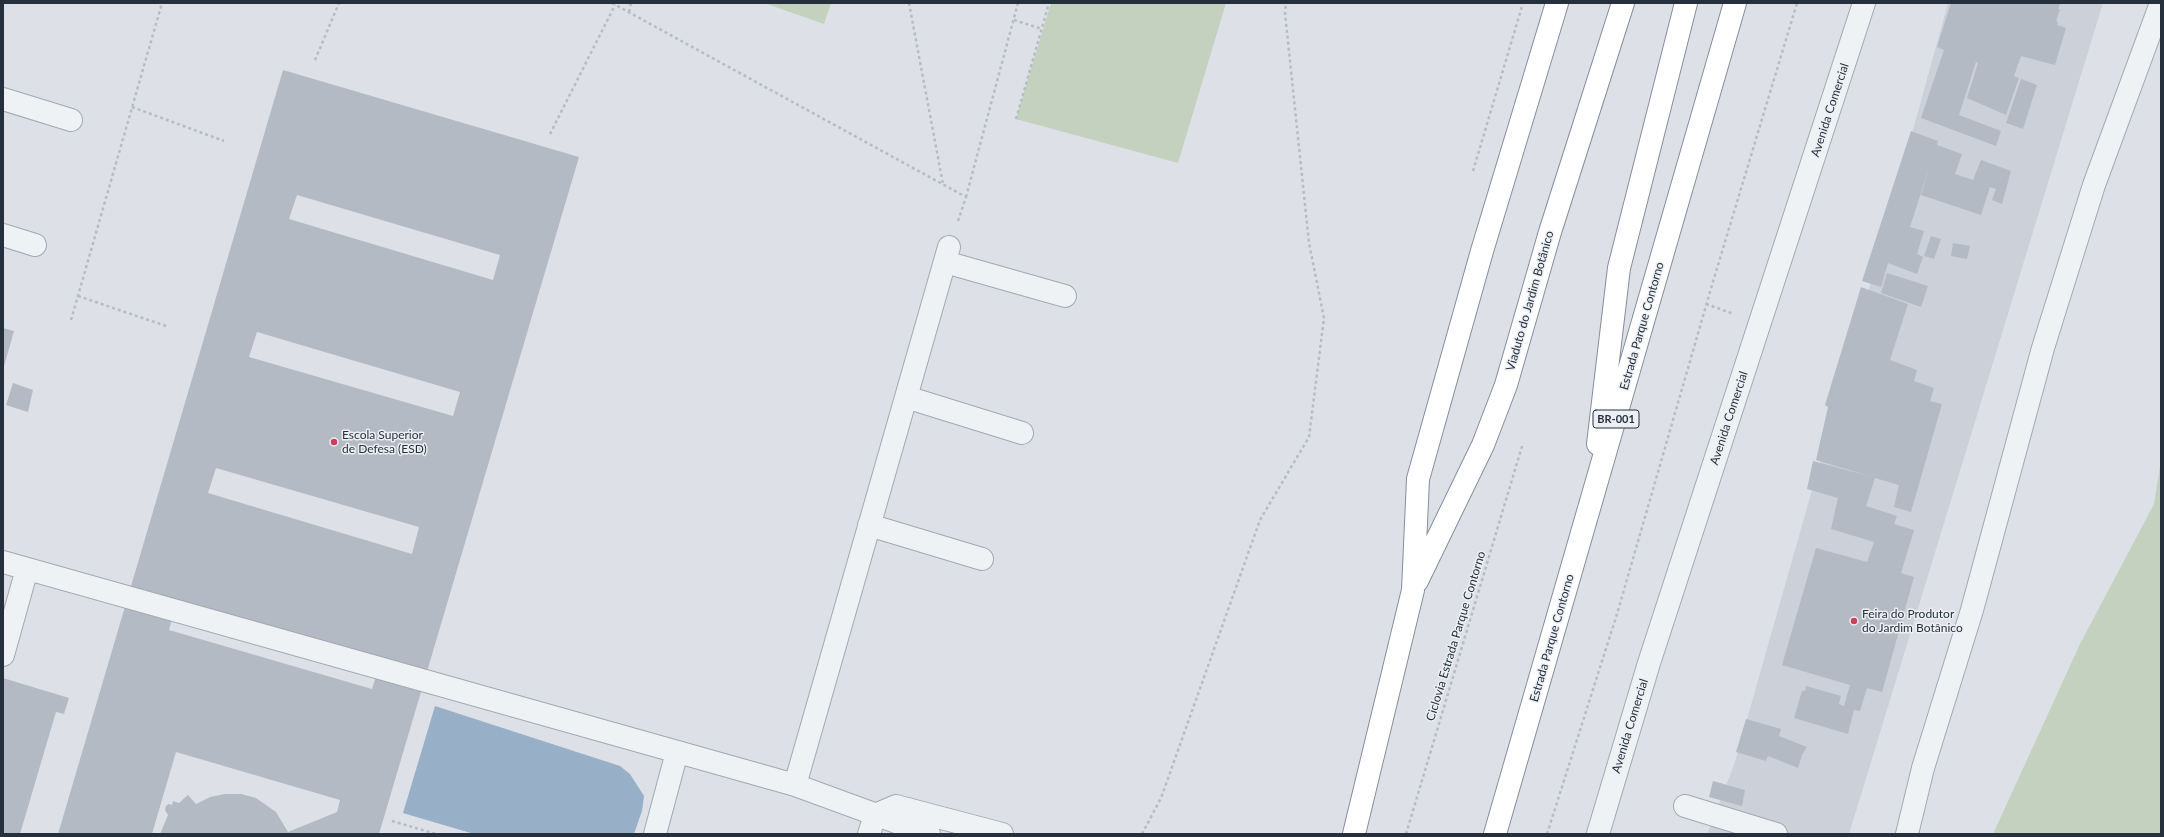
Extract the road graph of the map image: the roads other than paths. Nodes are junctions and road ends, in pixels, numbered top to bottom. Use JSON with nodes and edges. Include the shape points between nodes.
{"nodes":[{"id":1,"x":1556,"y":3,"type":"edge"},
{"id":2,"x":1623,"y":3,"type":"edge"},
{"id":3,"x":1686,"y":3,"type":"edge"},
{"id":4,"x":1735,"y":3,"type":"edge"},
{"id":5,"x":1864,"y":3,"type":"edge"},
{"id":6,"x":2161,"y":3,"type":"edge"},
{"id":7,"x":3,"y":99,"type":"edge"},
{"id":8,"x":71,"y":120,"type":"dead end"},
{"id":9,"x":3,"y":235,"type":"edge"},
{"id":10,"x":35,"y":245,"type":"dead end"},
{"id":11,"x":1065,"y":296,"type":"dead end"},
{"id":12,"x":906,"y":397,"type":"junction"},
{"id":13,"x":1022,"y":433,"type":"dead end"},
{"id":14,"x":1589,"y":512,"type":"junction"},
{"id":15,"x":869,"y":525,"type":"junction"},
{"id":16,"x":982,"y":559,"type":"dead end"},
{"id":17,"x":3,"y":562,"type":"edge"},
{"id":18,"x":27,"y":569,"type":"junction"},
{"id":19,"x":1413,"y":590,"type":"junction"},
{"id":20,"x":3,"y":655,"type":"edge"},
{"id":21,"x":677,"y":752,"type":"junction"},
{"id":22,"x":795,"y":785,"type":"junction"},
{"id":23,"x":1684,"y":806,"type":"dead end"},
{"id":24,"x":872,"y":824,"type":"edge"},
{"id":25,"x":656,"y":834,"type":"edge"},
{"id":26,"x":929,"y":834,"type":"edge"},
{"id":27,"x":1002,"y":834,"type":"edge"},
{"id":28,"x":1354,"y":834,"type":"edge"},
{"id":29,"x":1495,"y":834,"type":"edge"},
{"id":30,"x":1598,"y":834,"type":"edge"},
{"id":31,"x":1776,"y":834,"type":"edge"},
{"id":32,"x":1907,"y":834,"type":"edge"}],
"edges":[{"from":1,"to":19,"type":"highway","via":[[1482,251],[1418,479]]},
{"from":2,"to":19,"type":"highway","name":"Viaduto do Jardim Botânico","via":[[1550,232],[1506,385],[1483,445]]},
{"from":3,"to":14,"type":"highway","via":[[1619,268]]},
{"from":4,"to":14,"type":"highway","name":"Estrada Parque Contorno","number":"BR-001"},
{"from":5,"to":30,"type":"street","name":"Avenida Comercial","via":[[1648,663]]},
{"from":6,"to":32,"type":"street","via":[[2094,185],[2043,348],[1972,610],[1923,768]]},
{"from":7,"to":8,"type":"street"},
{"from":9,"to":10,"type":"street"},
{"from":11,"to":12,"type":"street","via":[[947,254]]},
{"from":12,"to":13,"type":"street"},
{"from":12,"to":15,"type":"street"},
{"from":14,"to":29,"type":"highway","name":"Estrada Parque Contorno","number":"BR-001"},
{"from":15,"to":16,"type":"street"},
{"from":15,"to":22,"type":"street"},
{"from":17,"to":18,"type":"street"},
{"from":18,"to":20,"type":"street"},
{"from":18,"to":21,"type":"street"},
{"from":19,"to":28,"type":"highway"},
{"from":21,"to":22,"type":"street"},
{"from":21,"to":25,"type":"street"},
{"from":22,"to":24,"type":"street"},
{"from":23,"to":31,"type":"street"},
{"from":24,"to":26,"type":"street"},
{"from":24,"to":27,"type":"street","via":[[896,806]]}]}
